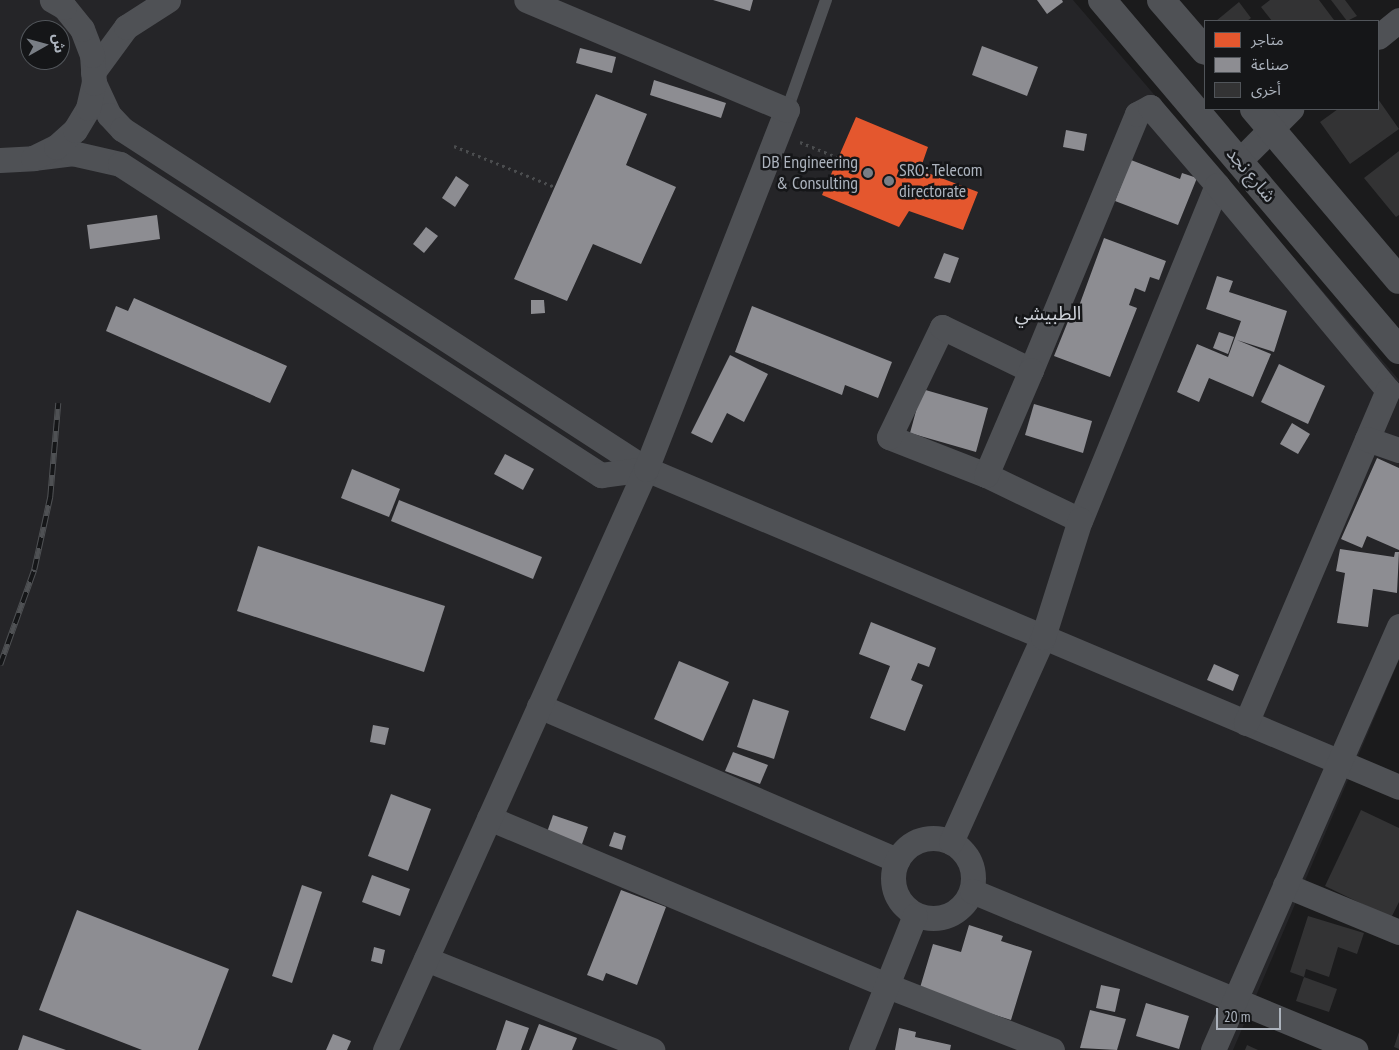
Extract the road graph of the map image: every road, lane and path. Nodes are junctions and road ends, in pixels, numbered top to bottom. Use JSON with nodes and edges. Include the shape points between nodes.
{"nodes":[{"id":1,"x":52,"y":0,"type":"edge"},
{"id":2,"x":168,"y":0,"type":"edge"},
{"id":3,"x":826,"y":0,"type":"edge"},
{"id":4,"x":1102,"y":0,"type":"edge"},
{"id":5,"x":1161,"y":0,"type":"edge"},
{"id":6,"x":537,"y":2,"type":"edge"},
{"id":7,"x":1399,"y":20,"type":"edge"},
{"id":8,"x":1379,"y":37,"type":"edge"},
{"id":9,"x":1204,"y":50,"type":"edge"},
{"id":10,"x":94,"y":77,"type":"junction"},
{"id":11,"x":787,"y":110,"type":"junction"},
{"id":12,"x":1289,"y":110,"type":"edge"},
{"id":13,"x":1262,"y":118,"type":"edge"},
{"id":14,"x":778,"y":133,"type":"junction"},
{"id":15,"x":454,"y":146,"type":"dead end"},
{"id":16,"x":33,"y":158,"type":"junction"},
{"id":17,"x":839,"y":158,"type":"dead end"},
{"id":18,"x":0,"y":160,"type":"edge"},
{"id":19,"x":1239,"y":161,"type":"junction"},
{"id":20,"x":1217,"y":185,"type":"junction"},
{"id":21,"x":555,"y":188,"type":"dead end"},
{"id":22,"x":1399,"y":280,"type":"edge"},
{"id":23,"x":1399,"y":350,"type":"edge"},
{"id":24,"x":1031,"y":370,"type":"junction"},
{"id":25,"x":1367,"y":439,"type":"junction"},
{"id":26,"x":1399,"y":450,"type":"edge"},
{"id":27,"x":646,"y":469,"type":"junction"},
{"id":28,"x":986,"y":476,"type":"junction"},
{"id":29,"x":1080,"y":520,"type":"junction"},
{"id":30,"x":1399,"y":626,"type":"edge"},
{"id":31,"x":1043,"y":636,"type":"junction"},
{"id":32,"x":539,"y":706,"type":"junction"},
{"id":33,"x":1246,"y":723,"type":"junction"},
{"id":34,"x":1340,"y":762,"type":"junction"},
{"id":35,"x":1399,"y":787,"type":"edge"},
{"id":36,"x":489,"y":818,"type":"junction"},
{"id":37,"x":951,"y":842,"type":"junction"},
{"id":38,"x":897,"y":860,"type":"junction"},
{"id":39,"x":1285,"y":885,"type":"junction"},
{"id":40,"x":972,"y":891,"type":"junction"},
{"id":41,"x":915,"y":915,"type":"junction"},
{"id":42,"x":1399,"y":932,"type":"edge"},
{"id":43,"x":426,"y":959,"type":"junction"},
{"id":44,"x":888,"y":986,"type":"junction"},
{"id":45,"x":1235,"y":1000,"type":"junction"},
{"id":46,"x":385,"y":1050,"type":"edge"},
{"id":47,"x":652,"y":1050,"type":"edge"},
{"id":48,"x":861,"y":1050,"type":"edge"},
{"id":49,"x":1052,"y":1050,"type":"edge"},
{"id":50,"x":1213,"y":1050,"type":"edge"},
{"id":51,"x":1355,"y":1050,"type":"edge"}],
"edges":[{"from":1,"to":10,"type":"street","via":[[64,7],[82,29],[92,55]]},
{"from":2,"to":10,"type":"street","via":[[126,27]]},
{"from":3,"to":11,"type":"lane"},
{"from":4,"to":19,"type":"street","name":"شارع نجد"},
{"from":5,"to":9,"type":"street"},
{"from":6,"to":11,"type":"street"},
{"from":7,"to":8,"type":"street"},
{"from":10,"to":16,"type":"street","via":[[88,108],[75,130],[56,147]]},
{"from":10,"to":27,"type":"street","via":[[109,115],[122,129]]},
{"from":11,"to":14,"type":"street"},
{"from":12,"to":13,"type":"street"},
{"from":13,"to":19,"type":"street"},
{"from":13,"to":22,"type":"street"},
{"from":14,"to":17,"type":"path"},
{"from":14,"to":27,"type":"street"},
{"from":15,"to":21,"type":"path"},
{"from":16,"to":18,"type":"street"},
{"from":16,"to":27,"type":"street","via":[[72,153],[120,164],[601,475]]},
{"from":19,"to":23,"type":"street","name":"شارع نجد"},
{"from":20,"to":24,"type":"street","via":[[1150,107],[1137,114]]},
{"from":20,"to":25,"type":"street","via":[[1388,390]]},
{"from":20,"to":29,"type":"street"},
{"from":24,"to":28,"type":"street"},
{"from":24,"to":28,"type":"street","via":[[942,326],[889,437]]},
{"from":25,"to":26,"type":"street"},
{"from":25,"to":33,"type":"street"},
{"from":27,"to":31,"type":"street"},
{"from":27,"to":32,"type":"street"},
{"from":28,"to":29,"type":"street"},
{"from":29,"to":31,"type":"street"},
{"from":30,"to":34,"type":"street"},
{"from":31,"to":33,"type":"street"},
{"from":31,"to":37,"type":"street"},
{"from":32,"to":36,"type":"street"},
{"from":32,"to":38,"type":"street"},
{"from":33,"to":34,"type":"street"},
{"from":34,"to":35,"type":"street"},
{"from":34,"to":39,"type":"street"},
{"from":36,"to":43,"type":"street"},
{"from":36,"to":44,"type":"street"},
{"from":37,"to":38,"type":"street","via":[[940,838],[917,841]]},
{"from":37,"to":40,"type":"street","via":[[968,858],[974,880]]},
{"from":38,"to":41,"type":"street","via":[[892,877],[894,889],[905,908]]},
{"from":39,"to":42,"type":"street"},
{"from":39,"to":45,"type":"street"},
{"from":40,"to":41,"type":"street","via":[[959,910],[949,916],[926,919]]},
{"from":40,"to":45,"type":"street"},
{"from":41,"to":44,"type":"street"},
{"from":43,"to":46,"type":"street"},
{"from":43,"to":47,"type":"street"},
{"from":44,"to":48,"type":"street"},
{"from":44,"to":49,"type":"street"},
{"from":45,"to":50,"type":"street"},
{"from":45,"to":51,"type":"street"}]}
